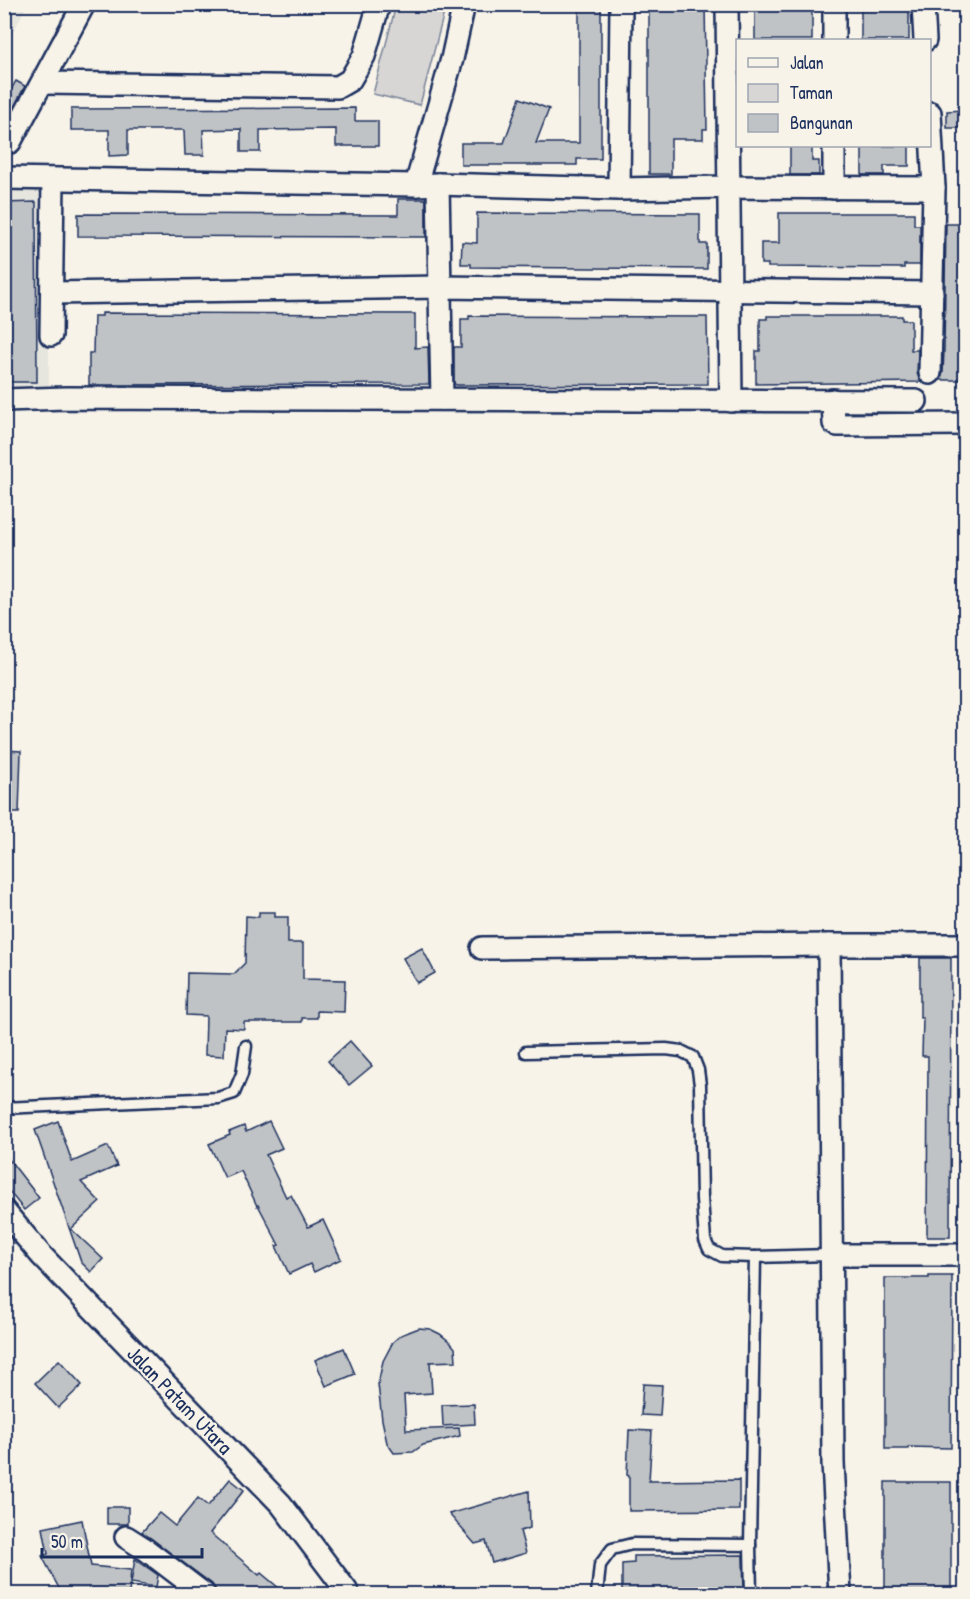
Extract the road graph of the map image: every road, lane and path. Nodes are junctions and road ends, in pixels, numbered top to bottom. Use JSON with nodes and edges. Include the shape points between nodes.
{"nodes":[{"id":1,"x":84,"y":4,"type":"edge"},
{"id":2,"x":379,"y":4,"type":"edge"},
{"id":3,"x":464,"y":4,"type":"edge"},
{"id":4,"x":621,"y":4,"type":"edge"},
{"id":5,"x":727,"y":4,"type":"edge"},
{"id":6,"x":834,"y":4,"type":"edge"},
{"id":7,"x":923,"y":4,"type":"edge"},
{"id":8,"x":834,"y":39,"type":"edge"},
{"id":9,"x":925,"y":39,"type":"edge"},
{"id":10,"x":43,"y":83,"type":"junction"},
{"id":11,"x":931,"y":131,"type":"edge"},
{"id":12,"x":10,"y":142,"type":"dead end"},
{"id":13,"x":834,"y":147,"type":"edge"},
{"id":14,"x":4,"y":178,"type":"edge"},
{"id":15,"x":53,"y":179,"type":"junction"},
{"id":16,"x":438,"y":184,"type":"junction"},
{"id":17,"x":416,"y":185,"type":"junction"},
{"id":18,"x":729,"y":187,"type":"junction"},
{"id":19,"x":834,"y":188,"type":"junction"},
{"id":20,"x":934,"y":188,"type":"junction"},
{"id":21,"x":619,"y":189,"type":"junction"},
{"id":22,"x":441,"y":287,"type":"junction"},
{"id":23,"x":730,"y":291,"type":"junction"},
{"id":24,"x":52,"y":293,"type":"junction"},
{"id":25,"x":932,"y":293,"type":"junction"},
{"id":26,"x":51,"y":335,"type":"dead end"},
{"id":27,"x":930,"y":373,"type":"dead end"},
{"id":28,"x":442,"y":399,"type":"junction"},
{"id":29,"x":4,"y":400,"type":"edge"},
{"id":30,"x":731,"y":400,"type":"junction"},
{"id":31,"x":833,"y":400,"type":"junction"},
{"id":32,"x":916,"y":401,"type":"dead end"},
{"id":33,"x":966,"y":424,"type":"edge"},
{"id":34,"x":829,"y":945,"type":"junction"},
{"id":35,"x":966,"y":945,"type":"edge"},
{"id":36,"x":482,"y":948,"type":"dead end"},
{"id":37,"x":246,"y":1046,"type":"dead end"},
{"id":38,"x":526,"y":1052,"type":"dead end"},
{"id":39,"x":4,"y":1108,"type":"edge"},
{"id":40,"x":4,"y":1211,"type":"edge"},
{"id":41,"x":830,"y":1255,"type":"junction"},
{"id":42,"x":966,"y":1256,"type":"edge"},
{"id":43,"x":755,"y":1257,"type":"junction"},
{"id":44,"x":126,"y":1537,"type":"dead end"},
{"id":45,"x":750,"y":1545,"type":"junction"},
{"id":46,"x":204,"y":1594,"type":"edge"},
{"id":47,"x":348,"y":1594,"type":"edge"},
{"id":48,"x":597,"y":1594,"type":"edge"},
{"id":49,"x":751,"y":1594,"type":"edge"},
{"id":50,"x":840,"y":1594,"type":"edge"}],
"edges":[{"from":1,"to":10,"type":"street"},
{"from":2,"to":10,"type":"street","via":[[363,56],[350,80],[338,87]]},
{"from":3,"to":17,"type":"street","via":[[453,59]]},
{"from":4,"to":21,"type":"street"},
{"from":5,"to":18,"type":"street"},
{"from":6,"to":8,"type":"street"},
{"from":7,"to":9,"type":"street"},
{"from":10,"to":12,"type":"street"},
{"from":11,"to":20,"type":"street"},
{"from":13,"to":19,"type":"street"},
{"from":14,"to":15,"type":"street"},
{"from":15,"to":17,"type":"street"},
{"from":15,"to":24,"type":"street"},
{"from":16,"to":17,"type":"street"},
{"from":16,"to":21,"type":"street"},
{"from":16,"to":22,"type":"street"},
{"from":18,"to":19,"type":"street"},
{"from":18,"to":21,"type":"street"},
{"from":18,"to":23,"type":"street"},
{"from":19,"to":20,"type":"street"},
{"from":20,"to":25,"type":"street"},
{"from":22,"to":23,"type":"street"},
{"from":22,"to":24,"type":"street"},
{"from":22,"to":28,"type":"street"},
{"from":23,"to":25,"type":"street"},
{"from":23,"to":30,"type":"street"},
{"from":24,"to":26,"type":"street"},
{"from":25,"to":27,"type":"street"},
{"from":28,"to":29,"type":"street"},
{"from":28,"to":30,"type":"street"},
{"from":30,"to":31,"type":"street"},
{"from":31,"to":32,"type":"street"},
{"from":31,"to":33,"type":"street","via":[[837,425]]},
{"from":34,"to":35,"type":"street"},
{"from":34,"to":36,"type":"street"},
{"from":34,"to":41,"type":"street"},
{"from":37,"to":39,"type":"lane","via":[[242,1074],[234,1093],[218,1098]]},
{"from":38,"to":43,"type":"lane","via":[[666,1049],[693,1057],[700,1085],[705,1240],[710,1250],[722,1256]]},
{"from":40,"to":47,"type":"street","name":"Jalan Patam Utara","via":[[42,1256],[281,1504]]},
{"from":41,"to":42,"type":"street"},
{"from":41,"to":43,"type":"lane"},
{"from":41,"to":50,"type":"street","via":[[833,1463]]},
{"from":43,"to":45,"type":"lane"},
{"from":44,"to":46,"type":"street"},
{"from":45,"to":48,"type":"lane","via":[[632,1544],[612,1549],[600,1565]]},
{"from":45,"to":49,"type":"lane"}]}
